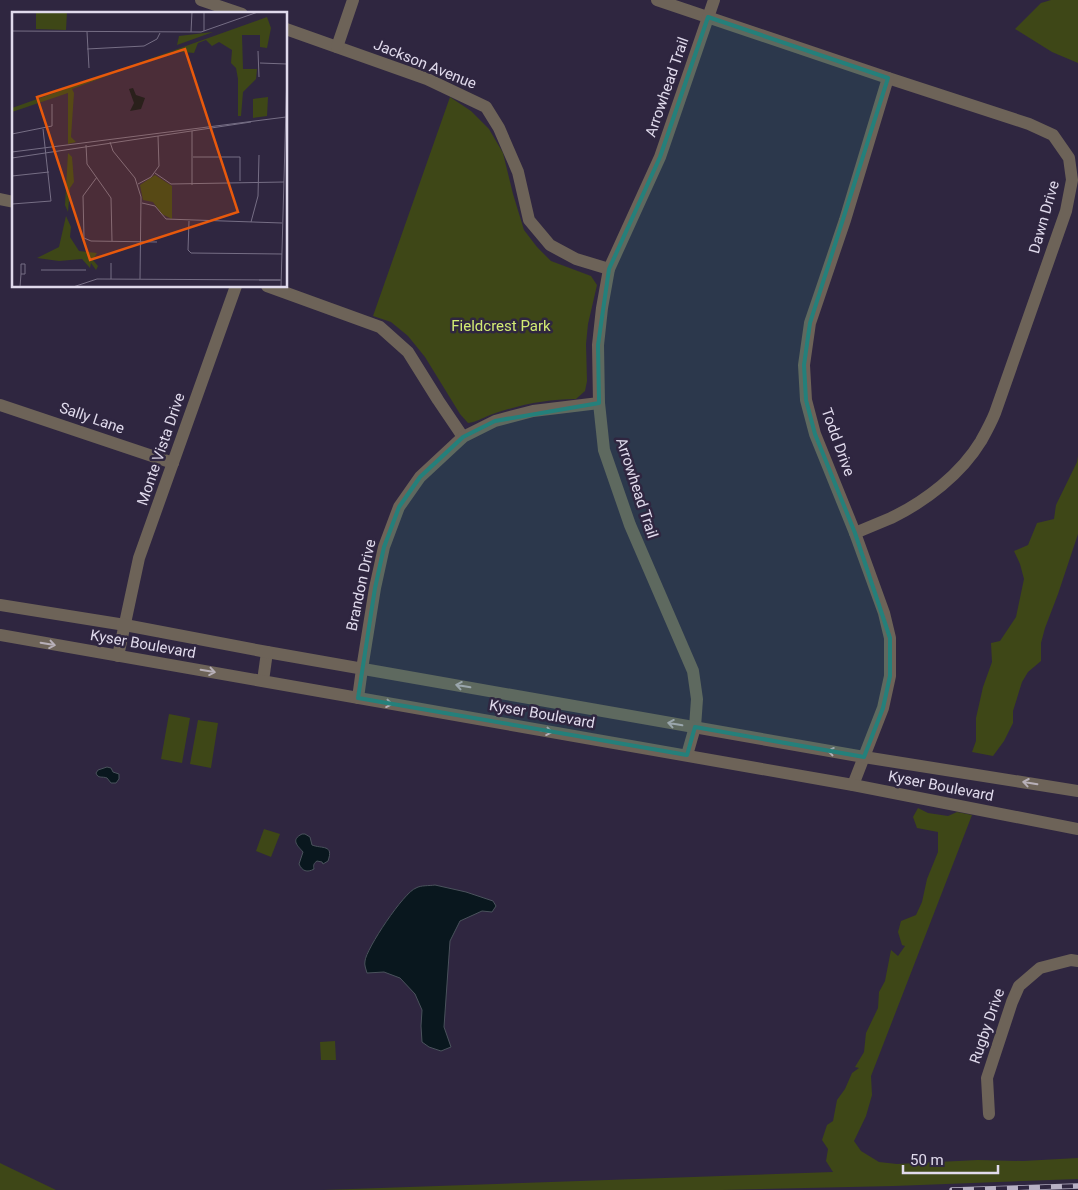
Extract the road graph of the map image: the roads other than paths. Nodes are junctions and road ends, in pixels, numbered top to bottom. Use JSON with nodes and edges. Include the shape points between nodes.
{"nodes":[{"id":1,"x":201,"y":0,"type":"edge"},
{"id":2,"x":353,"y":0,"type":"edge"},
{"id":3,"x":657,"y":0,"type":"edge"},
{"id":4,"x":714,"y":0,"type":"edge"},
{"id":5,"x":236,"y":12,"type":"edge"},
{"id":6,"x":708,"y":17,"type":"junction"},
{"id":7,"x":288,"y":30,"type":"edge"},
{"id":8,"x":337,"y":47,"type":"junction"},
{"id":9,"x":888,"y":78,"type":"junction"},
{"id":10,"x":609,"y":268,"type":"junction"},
{"id":11,"x":235,"y":288,"type":"edge"},
{"id":12,"x":273,"y":288,"type":"edge"},
{"id":13,"x":599,"y":403,"type":"junction"},
{"id":14,"x":0,"y":405,"type":"edge"},
{"id":15,"x":463,"y":437,"type":"junction"},
{"id":16,"x":173,"y":463,"type":"junction"},
{"id":17,"x":855,"y":533,"type":"junction"},
{"id":18,"x":0,"y":605,"type":"edge"},
{"id":19,"x":125,"y":625,"type":"junction"},
{"id":20,"x":0,"y":636,"type":"edge"},
{"id":21,"x":267,"y":652,"type":"junction"},
{"id":22,"x":118,"y":656,"type":"junction"},
{"id":23,"x":362,"y":668,"type":"junction"},
{"id":24,"x":263,"y":681,"type":"junction"},
{"id":25,"x":358,"y":698,"type":"junction"},
{"id":26,"x":695,"y":727,"type":"junction"},
{"id":27,"x":687,"y":755,"type":"junction"},
{"id":28,"x":864,"y":757,"type":"junction"},
{"id":29,"x":853,"y":785,"type":"junction"},
{"id":30,"x":1078,"y":791,"type":"edge"},
{"id":31,"x":1078,"y":829,"type":"edge"},
{"id":32,"x":1078,"y":962,"type":"edge"},
{"id":33,"x":989,"y":1114,"type":"dead end"}],
"edges":[{"from":1,"to":5,"type":"street"},
{"from":2,"to":8,"type":"street"},
{"from":3,"to":6,"type":"street","name":"Dawn Drive"},
{"from":4,"to":6,"type":"street","name":"Arrowhead Trail"},
{"from":6,"to":9,"type":"street","name":"Dawn Drive"},
{"from":6,"to":10,"type":"street","name":"Arrowhead Trail","via":[[660,157]]},
{"from":7,"to":8,"type":"street","name":"Jackson Avenue"},
{"from":8,"to":10,"type":"street","name":"Jackson Avenue","via":[[427,79],[486,107],[518,172],[529,220],[550,245],[576,259]]},
{"from":9,"to":17,"type":"street","name":"Todd Drive","via":[[810,323],[804,365],[806,400],[815,434]]},
{"from":9,"to":17,"type":"street","name":"Dawn Drive","via":[[1029,124],[1052,135],[1069,158],[1072,180],[1066,211],[995,413],[981,442],[948,480],[918,503]]},
{"from":10,"to":13,"type":"street","name":"Arrowhead Trail","via":[[598,345]]},
{"from":11,"to":16,"type":"street","name":"Monte Vista Drive"},
{"from":12,"to":15,"type":"street","via":[[380,327],[408,352]]},
{"from":13,"to":15,"type":"street","name":"Brandon Drive","via":[[533,411],[494,421]]},
{"from":13,"to":26,"type":"street","name":"Arrowhead Trail","via":[[604,450],[630,525],[693,671],[698,699]]},
{"from":14,"to":16,"type":"street","name":"Sally Lane"},
{"from":15,"to":23,"type":"street","name":"Brandon Drive","via":[[420,477],[399,507],[384,547]]},
{"from":16,"to":19,"type":"street","name":"Monte Vista Drive","via":[[139,558]]},
{"from":17,"to":28,"type":"street","name":"Todd Drive","via":[[890,638],[890,676],[883,708]]},
{"from":18,"to":19,"type":"street","name":"Kyser Boulevard"},
{"from":19,"to":21,"type":"street","name":"Kyser Boulevard"},
{"from":19,"to":22,"type":"street","name":"Monte Vista Drive"},
{"from":20,"to":22,"type":"street","name":"Kyser Boulevard","one_way":true},
{"from":21,"to":23,"type":"street","name":"Kyser Boulevard"},
{"from":21,"to":24,"type":"street"},
{"from":22,"to":24,"type":"street","name":"Kyser Boulevard","one_way":true},
{"from":23,"to":25,"type":"street","name":"Brandon Drive"},
{"from":26,"to":23,"type":"street","name":"Kyser Boulevard","one_way":true},
{"from":24,"to":25,"type":"street","name":"Kyser Boulevard"},
{"from":25,"to":27,"type":"street","name":"Kyser Boulevard","one_way":true},
{"from":26,"to":27,"type":"street","name":"Arrowhead Trail"},
{"from":28,"to":26,"type":"street","name":"Kyser Boulevard","one_way":true},
{"from":27,"to":29,"type":"street","name":"Kyser Boulevard"},
{"from":28,"to":29,"type":"street","name":"Todd Drive"},
{"from":30,"to":28,"type":"street","name":"Kyser Boulevard","one_way":true},
{"from":29,"to":31,"type":"street","name":"Kyser Boulevard"},
{"from":32,"to":33,"type":"street","name":"Rugby Drive","via":[[1072,960],[1040,968],[1019,986],[987,1078]]}]}
